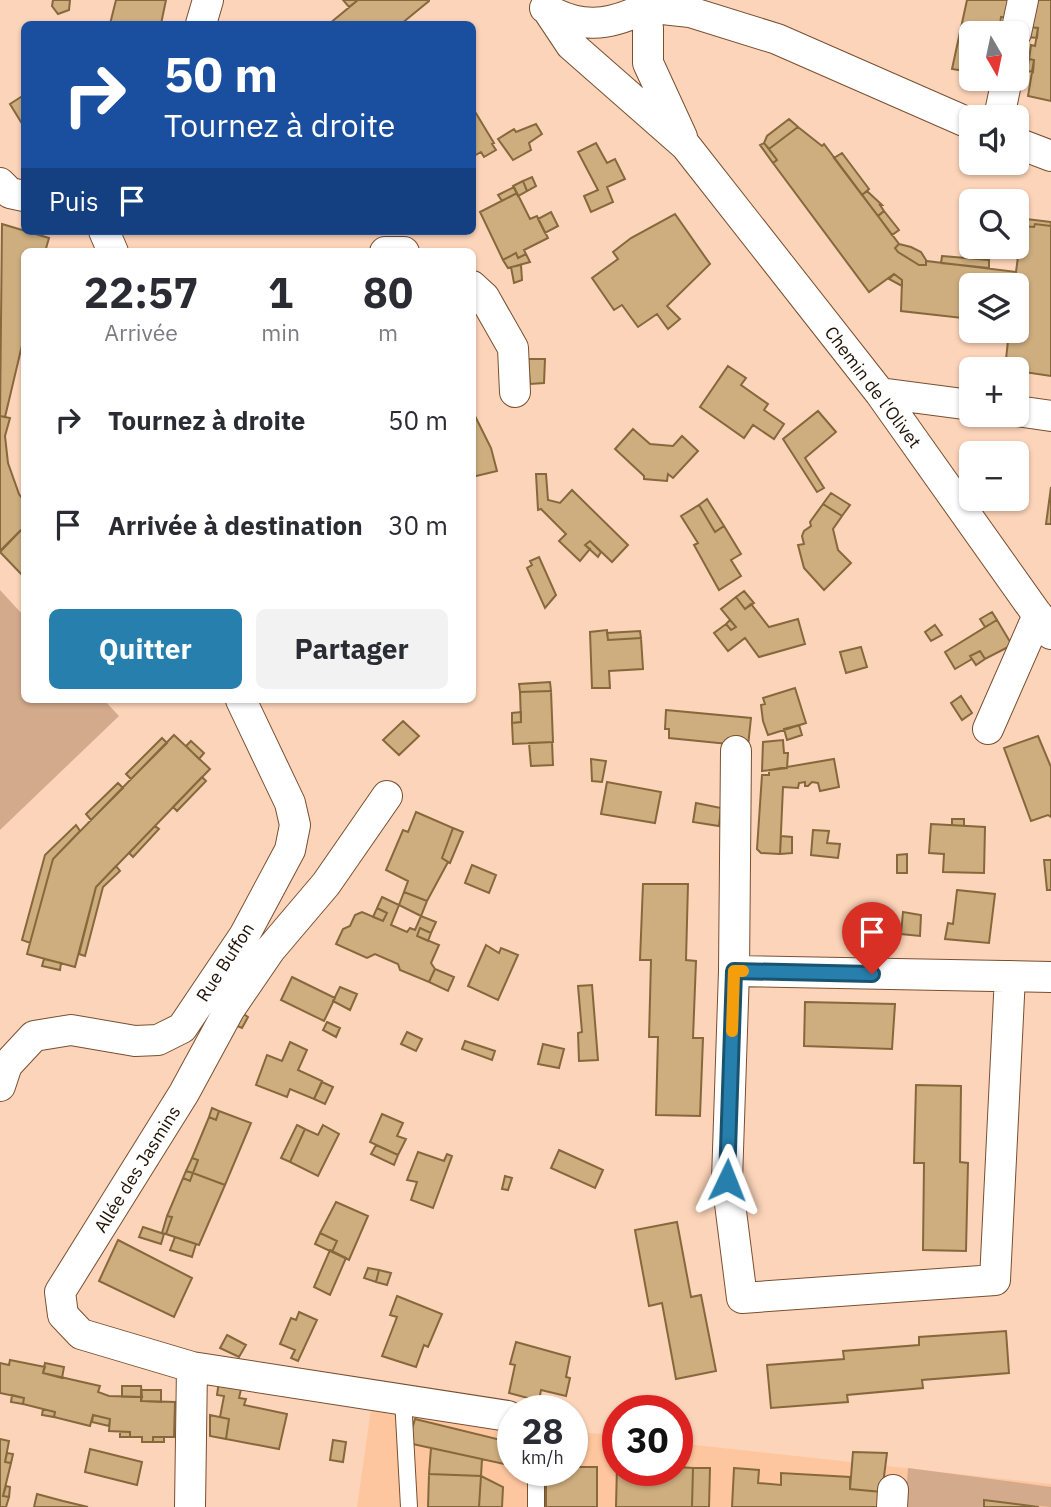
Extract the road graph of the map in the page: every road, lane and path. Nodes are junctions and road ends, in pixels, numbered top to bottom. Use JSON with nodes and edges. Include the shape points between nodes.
{"nodes":[{"id":1,"x":208,"y":0,"type":"edge"},
{"id":2,"x":728,"y":0,"type":"edge"},
{"id":3,"x":1024,"y":0,"type":"edge"},
{"id":4,"x":542,"y":5,"type":"edge"},
{"id":5,"x":644,"y":5,"type":"edge"},
{"id":6,"x":202,"y":21,"type":"edge"},
{"id":7,"x":1019,"y":21,"type":"edge"},
{"id":8,"x":777,"y":39,"type":"junction"},
{"id":9,"x":959,"y":119,"type":"edge"},
{"id":10,"x":686,"y":146,"type":"junction"},
{"id":11,"x":1029,"y":148,"type":"edge"},
{"id":12,"x":1051,"y":156,"type":"edge"},
{"id":13,"x":0,"y":183,"type":"edge"},
{"id":14,"x":21,"y":195,"type":"edge"},
{"id":15,"x":476,"y":290,"type":"edge"},
{"id":16,"x":515,"y":392,"type":"dead end"},
{"id":17,"x":880,"y":393,"type":"junction"},
{"id":18,"x":959,"y":403,"type":"edge"},
{"id":19,"x":1029,"y":413,"type":"edge"},
{"id":20,"x":1051,"y":416,"type":"edge"},
{"id":21,"x":1044,"y":624,"type":"edge"},
{"id":22,"x":242,"y":703,"type":"edge"},
{"id":23,"x":988,"y":729,"type":"dead end"},
{"id":24,"x":736,"y":751,"type":"dead end"},
{"id":25,"x":387,"y":796,"type":"dead end"},
{"id":26,"x":734,"y":971,"type":"junction"},
{"id":27,"x":1010,"y":976,"type":"junction"},
{"id":28,"x":1051,"y":977,"type":"edge"},
{"id":29,"x":0,"y":1086,"type":"edge"},
{"id":30,"x":192,"y":1367,"type":"junction"},
{"id":31,"x":403,"y":1399,"type":"junction"},
{"id":32,"x":497,"y":1414,"type":"edge"},
{"id":33,"x":536,"y":1486,"type":"edge"},
{"id":34,"x":190,"y":1507,"type":"edge"},
{"id":35,"x":410,"y":1507,"type":"edge"},
{"id":36,"x":536,"y":1507,"type":"edge"}],
"edges":[{"from":1,"to":6,"type":"street"},
{"from":2,"to":8,"type":"street"},
{"from":3,"to":7,"type":"street"},
{"from":4,"to":5,"type":"street","via":[[584,25],[625,18]]},
{"from":4,"to":10,"type":"street","name":"Chemin de l'Olivet","via":[[571,46]]},
{"from":5,"to":8,"type":"street","via":[[690,12]]},
{"from":5,"to":10,"type":"street","name":"Chemin de l'Olivet","via":[[648,63]]},
{"from":8,"to":9,"type":"street"},
{"from":10,"to":17,"type":"street","name":"Chemin de l'Olivet"},
{"from":11,"to":12,"type":"street"},
{"from":13,"to":14,"type":"street","via":[[10,193]]},
{"from":15,"to":16,"type":"street","via":[[513,348]]},
{"from":17,"to":18,"type":"street"},
{"from":17,"to":21,"type":"street","name":"Chemin de l'Olivet"},
{"from":19,"to":20,"type":"street"},
{"from":21,"to":23,"type":"street"},
{"from":22,"to":29,"type":"street","name":"Rue Buffon","via":[[290,803],[295,825],[290,850],[244,936],[182,1028],[158,1040],[135,1041],[71,1030],[34,1036],[7,1065]]},
{"from":24,"to":26,"type":"street"},
{"from":25,"to":30,"type":"street","name":"Allée des Jasmins","via":[[327,884],[270,950],[229,1010],[184,1093],[60,1292],[63,1315],[81,1334]]},
{"from":26,"to":27,"type":"street"},
{"from":26,"to":27,"type":"street","via":[[727,1180],[742,1298],[995,1280]]},
{"from":27,"to":28,"type":"street"},
{"from":30,"to":31,"type":"street","name":"Allée des Jasmins"},
{"from":30,"to":34,"type":"street"},
{"from":31,"to":32,"type":"street","name":"Allée des Jasmins"},
{"from":31,"to":35,"type":"lane"},
{"from":33,"to":36,"type":"lane"}]}
